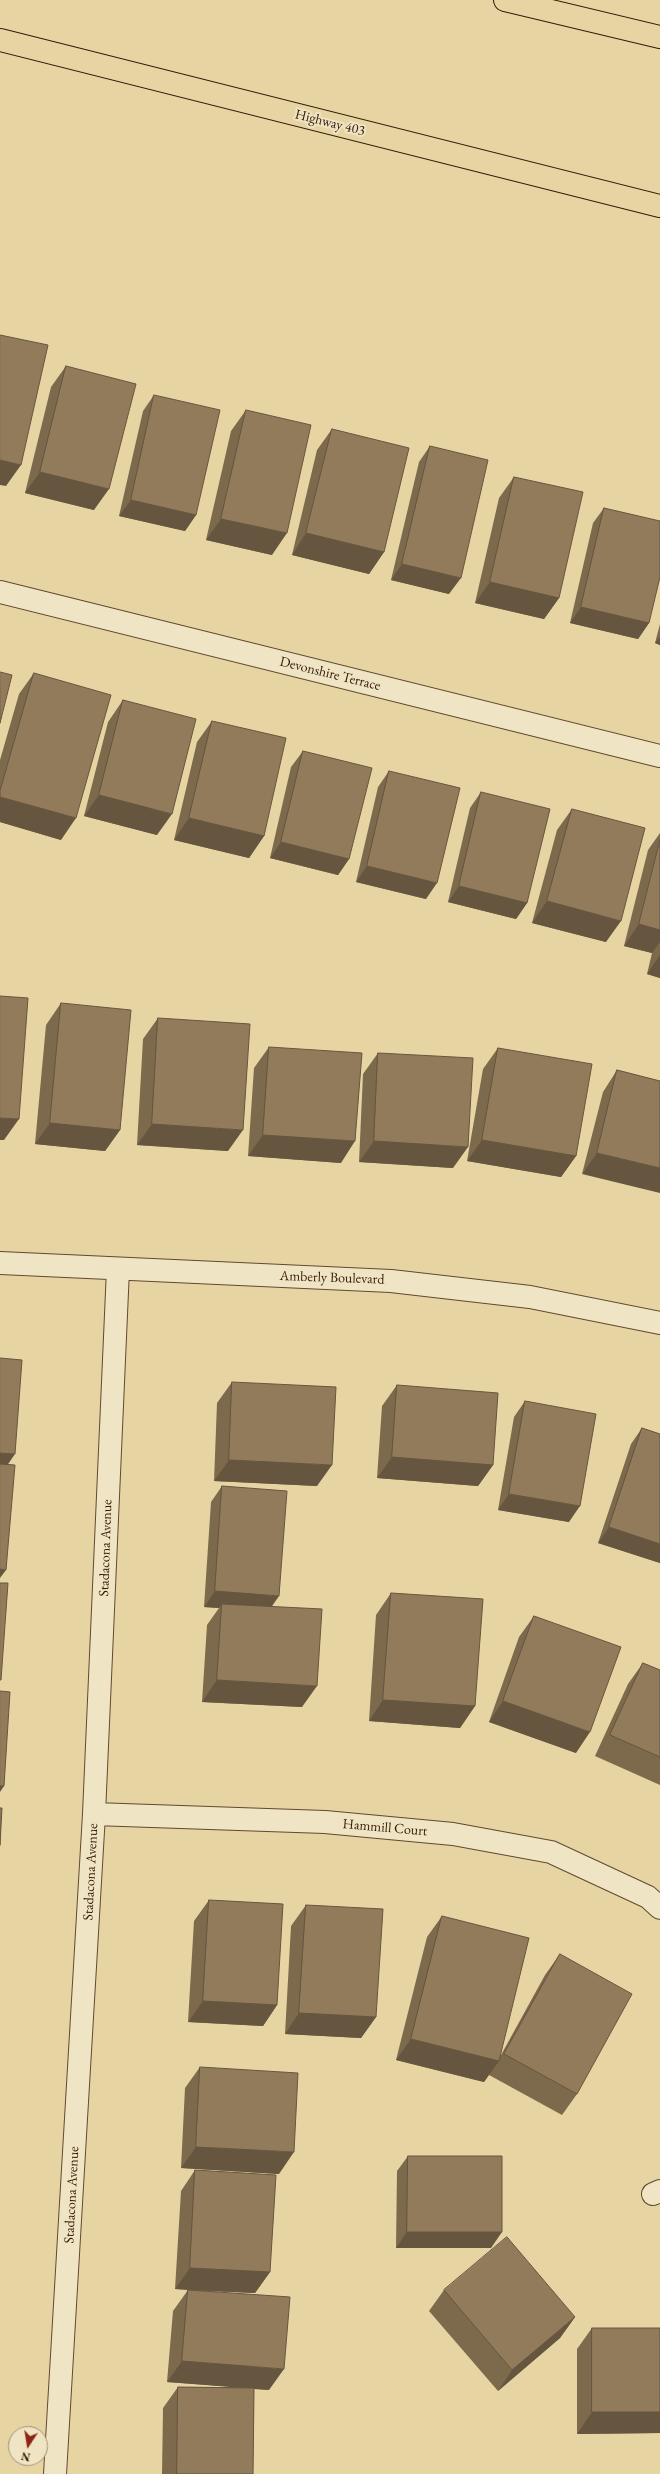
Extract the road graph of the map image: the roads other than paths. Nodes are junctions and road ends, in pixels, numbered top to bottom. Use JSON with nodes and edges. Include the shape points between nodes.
{"nodes":[{"id":1,"x":506,"y":0,"type":"edge"},
{"id":2,"x":660,"y":37,"type":"edge"},
{"id":3,"x":0,"y":40,"type":"edge"},
{"id":4,"x":660,"y":206,"type":"edge"},
{"id":5,"x":0,"y":592,"type":"edge"},
{"id":6,"x":660,"y":756,"type":"edge"},
{"id":7,"x":0,"y":1263,"type":"edge"},
{"id":8,"x":118,"y":1269,"type":"junction"},
{"id":9,"x":660,"y":1323,"type":"edge"},
{"id":10,"x":94,"y":1814,"type":"junction"},
{"id":11,"x":660,"y":1908,"type":"edge"},
{"id":12,"x":55,"y":2474,"type":"edge"}],
"edges":[{"from":1,"to":2,"type":"highway"},
{"from":3,"to":4,"type":"highway","name":"Highway 403"},
{"from":5,"to":6,"type":"street","name":"Devonshire Terrace"},
{"from":7,"to":8,"type":"street","name":"Amberly Boulevard"},
{"from":8,"to":9,"type":"street","name":"Amberly Boulevard","via":[[391,1281],[530,1297]]},
{"from":8,"to":10,"type":"street","name":"Stadacona Avenue"},
{"from":10,"to":11,"type":"street","name":"Hammill Court","via":[[325,1822],[453,1834],[551,1852],[648,1898]]},
{"from":10,"to":12,"type":"street","name":"Stadacona Avenue"}]}
